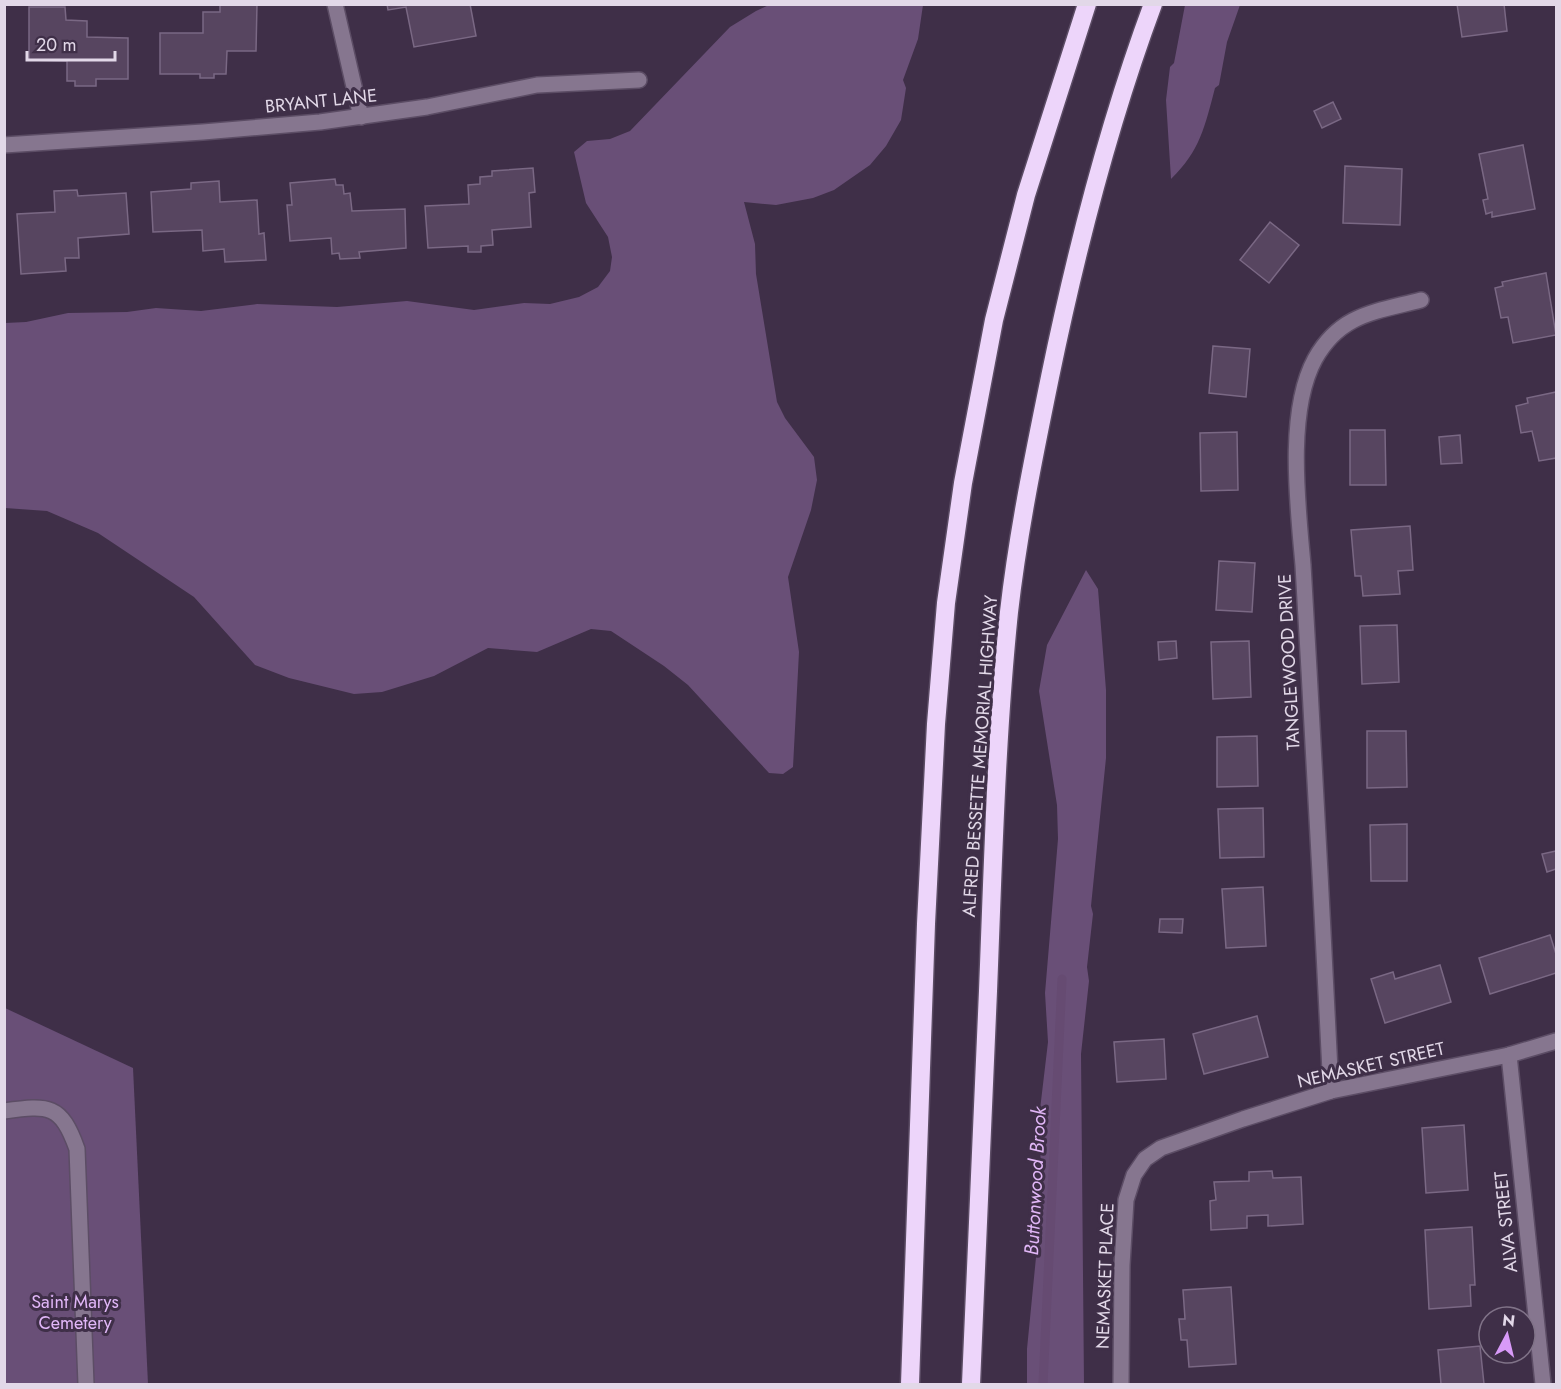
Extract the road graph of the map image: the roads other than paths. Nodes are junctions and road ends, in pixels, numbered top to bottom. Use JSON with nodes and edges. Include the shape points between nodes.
{"nodes":[{"id":1,"x":335,"y":4,"type":"edge"},
{"id":2,"x":1087,"y":4,"type":"edge"},
{"id":3,"x":1153,"y":4,"type":"edge"},
{"id":4,"x":639,"y":80,"type":"dead end"},
{"id":5,"x":361,"y":117,"type":"junction"},
{"id":6,"x":4,"y":145,"type":"edge"},
{"id":7,"x":1421,"y":300,"type":"dead end"},
{"id":8,"x":1557,"y":1041,"type":"edge"},
{"id":9,"x":1509,"y":1055,"type":"junction"},
{"id":10,"x":1331,"y":1091,"type":"junction"},
{"id":11,"x":4,"y":1111,"type":"edge"},
{"id":12,"x":1136,"y":1171,"type":"joint"},
{"id":13,"x":86,"y":1384,"type":"edge"},
{"id":14,"x":910,"y":1384,"type":"edge"},
{"id":15,"x":971,"y":1384,"type":"edge"},
{"id":16,"x":1121,"y":1384,"type":"edge"},
{"id":17,"x":1543,"y":1384,"type":"edge"}],
"edges":[{"from":1,"to":5,"type":"street"},
{"from":2,"to":14,"type":"highway","via":[[1029,184],[994,320],[970,440],[946,603],[926,924]]},
{"from":3,"to":15,"type":"highway","name":"ALFRED BESSETTE MEMORIAL HIGHWAY","via":[[1108,141],[1068,295],[1034,453],[1010,609],[998,742]]},
{"from":4,"to":5,"type":"street","name":"BRYANT LANE","via":[[537,85]]},
{"from":5,"to":6,"type":"street","name":"BRYANT LANE","via":[[213,132]]},
{"from":7,"to":10,"type":"street","name":"TANGLEWOOD DRIVE","via":[[1362,315],[1338,328],[1315,359],[1301,396],[1297,493]]},
{"from":8,"to":9,"type":"street","name":"NEMASKET STREET"},
{"from":9,"to":10,"type":"street","name":"NEMASKET STREET"},
{"from":9,"to":17,"type":"street","name":"ALVA STREET"},
{"from":10,"to":12,"type":"street","name":"NEMASKET STREET","via":[[1161,1148]]},
{"from":11,"to":13,"type":"street","via":[[47,1108],[70,1127],[77,1149]]},
{"from":12,"to":16,"type":"street","name":"NEMASKET PLACE","via":[[1126,1200],[1123,1233]]}]}
